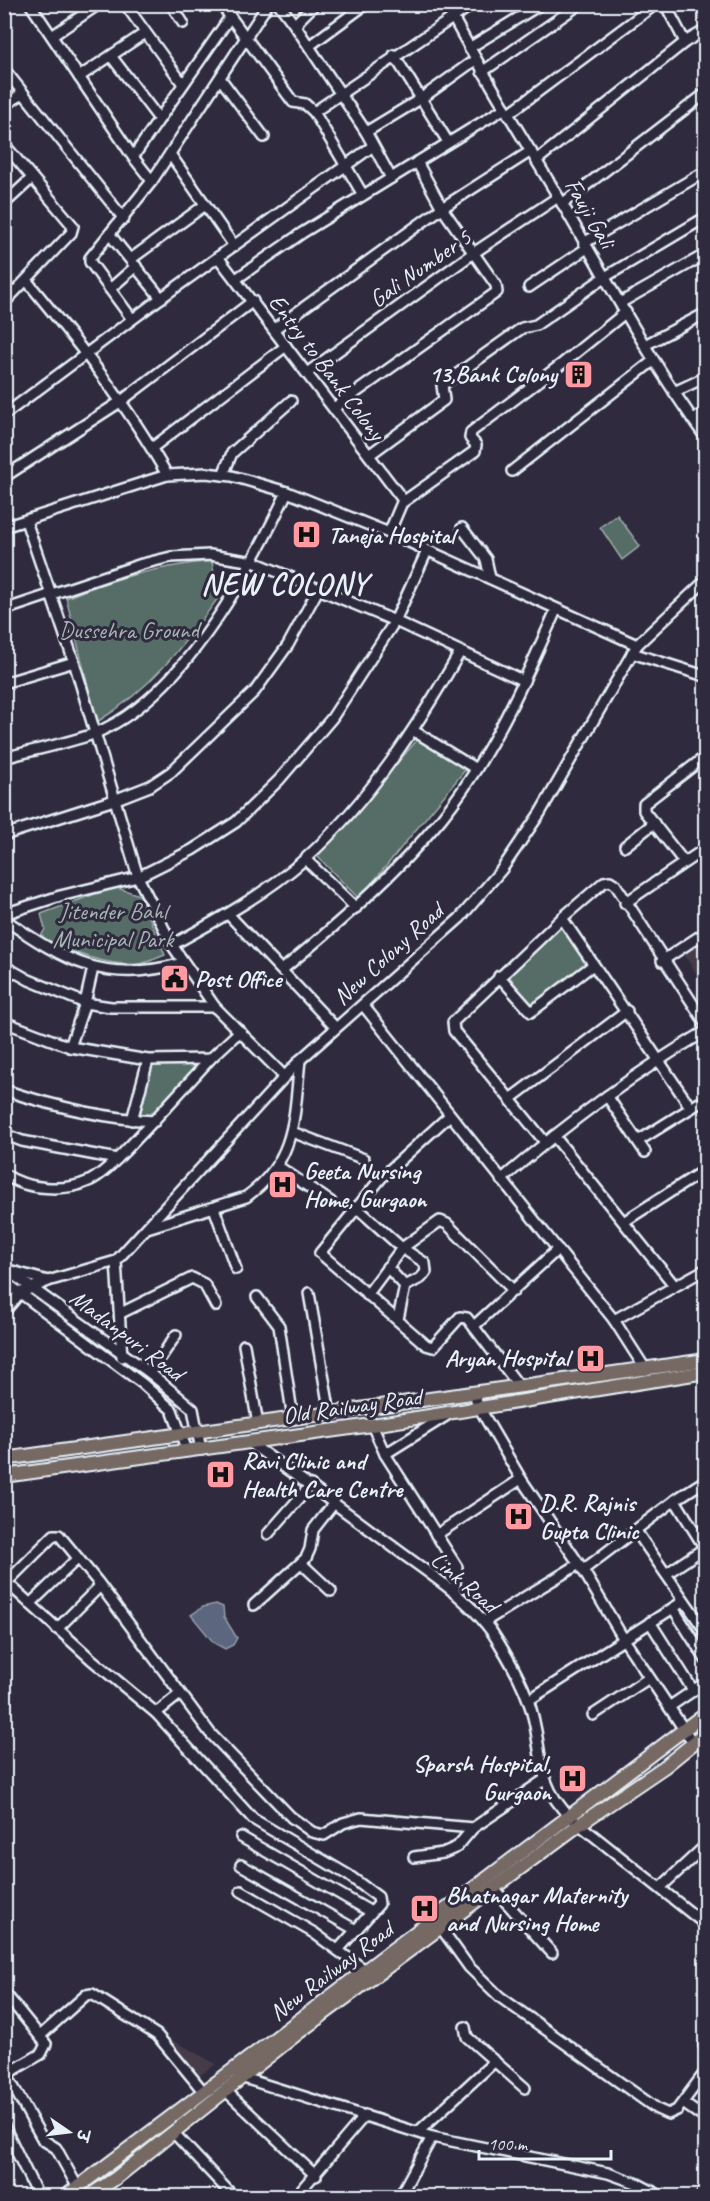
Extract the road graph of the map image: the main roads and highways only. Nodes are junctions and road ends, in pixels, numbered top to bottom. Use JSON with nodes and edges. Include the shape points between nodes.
{"nodes":[{"id":1,"x":705,"y":1360,"type":"edge"},
{"id":2,"x":705,"y":1372,"type":"edge"},
{"id":3,"x":4,"y":1459,"type":"edge"},
{"id":4,"x":4,"y":1476,"type":"edge"},
{"id":5,"x":705,"y":1713,"type":"edge"},
{"id":6,"x":705,"y":1733,"type":"edge"},
{"id":7,"x":575,"y":1820,"type":"junction"},
{"id":8,"x":370,"y":1974,"type":"junction"},
{"id":9,"x":239,"y":2073,"type":"junction"},
{"id":10,"x":72,"y":2194,"type":"edge"},
{"id":11,"x":89,"y":2196,"type":"edge"}],
"edges":[{"from":1,"to":3,"type":"main road","name":"Old Railway Road"},
{"from":2,"to":4,"type":"main road","name":"Old Railway Road","via":[[480,1409]]},
{"from":5,"to":7,"type":"main road","name":"New Railway Road"},
{"from":6,"to":7,"type":"main road","name":"New Railway Road","via":[[664,1767]]},
{"from":7,"to":8,"type":"main road","name":"New Railway Road"},
{"from":7,"to":8,"type":"main road","name":"New Railway Road","via":[[441,1929]]},
{"from":8,"to":9,"type":"main road","name":"New Railway Road"},
{"from":9,"to":10,"type":"main road","name":"New Railway Road","via":[[203,2091]]},
{"from":9,"to":11,"type":"main road","name":"New Railway Road","via":[[225,2090]]}]}
